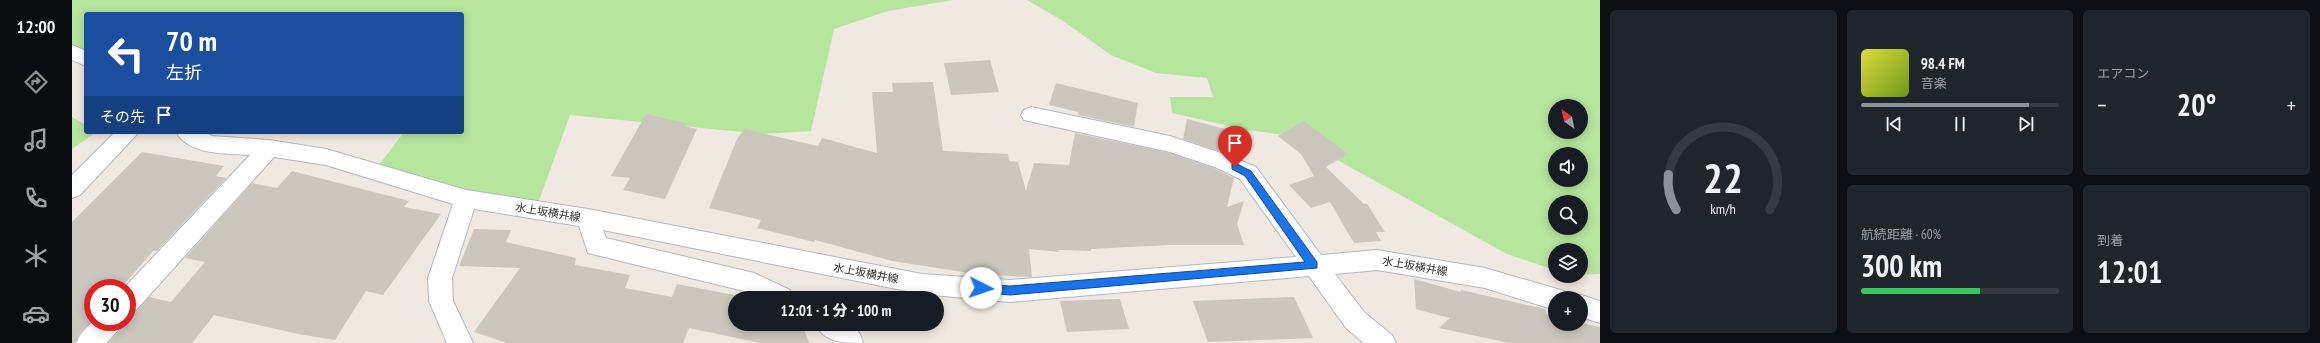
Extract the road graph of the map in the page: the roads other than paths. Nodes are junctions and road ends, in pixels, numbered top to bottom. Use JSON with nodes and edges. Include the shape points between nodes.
{"nodes":[{"id":1,"x":72,"y":52,"type":"edge"},
{"id":2,"x":84,"y":58,"type":"edge"},
{"id":3,"x":1031,"y":115,"type":"dead end"},
{"id":4,"x":126,"y":134,"type":"edge"},
{"id":5,"x":190,"y":134,"type":"edge"},
{"id":6,"x":269,"y":148,"type":"junction"},
{"id":7,"x":72,"y":189,"type":"edge"},
{"id":8,"x":466,"y":199,"type":"junction"},
{"id":9,"x":588,"y":218,"type":"junction"},
{"id":10,"x":1313,"y":265,"type":"junction"},
{"id":11,"x":768,"y":291,"type":"edge"},
{"id":12,"x":136,"y":292,"type":"edge"},
{"id":13,"x":1548,"y":297,"type":"edge"},
{"id":14,"x":1588,"y":308,"type":"edge"},
{"id":15,"x":1600,"y":312,"type":"edge"},
{"id":16,"x":100,"y":331,"type":"edge"},
{"id":17,"x":839,"y":331,"type":"edge"},
{"id":18,"x":89,"y":343,"type":"edge"},
{"id":19,"x":460,"y":343,"type":"edge"},
{"id":20,"x":850,"y":343,"type":"edge"},
{"id":21,"x":1383,"y":343,"type":"edge"}],
"edges":[{"from":1,"to":2,"type":"street"},
{"from":3,"to":10,"type":"street","via":[[1175,145],[1223,160],[1248,173]]},
{"from":4,"to":7,"type":"street"},
{"from":5,"to":6,"type":"street","name":"水上坂横井線","via":[[208,144]]},
{"from":6,"to":8,"type":"street","name":"水上坂横井線","via":[[326,157]]},
{"from":6,"to":12,"type":"street"},
{"from":8,"to":9,"type":"street","name":"水上坂横井線"},
{"from":8,"to":19,"type":"street","via":[[440,278],[441,301]]},
{"from":9,"to":10,"type":"street","name":"水上坂横井線","via":[[922,284],[1010,291]]},
{"from":9,"to":11,"type":"street","via":[[596,246],[754,283]]},
{"from":10,"to":13,"type":"street","name":"水上坂横井線","via":[[1377,260],[1485,278]]},
{"from":10,"to":21,"type":"street","via":[[1355,320]]},
{"from":14,"to":15,"type":"street"},
{"from":16,"to":18,"type":"street"},
{"from":17,"to":20,"type":"street","via":[[849,337]]}]}
